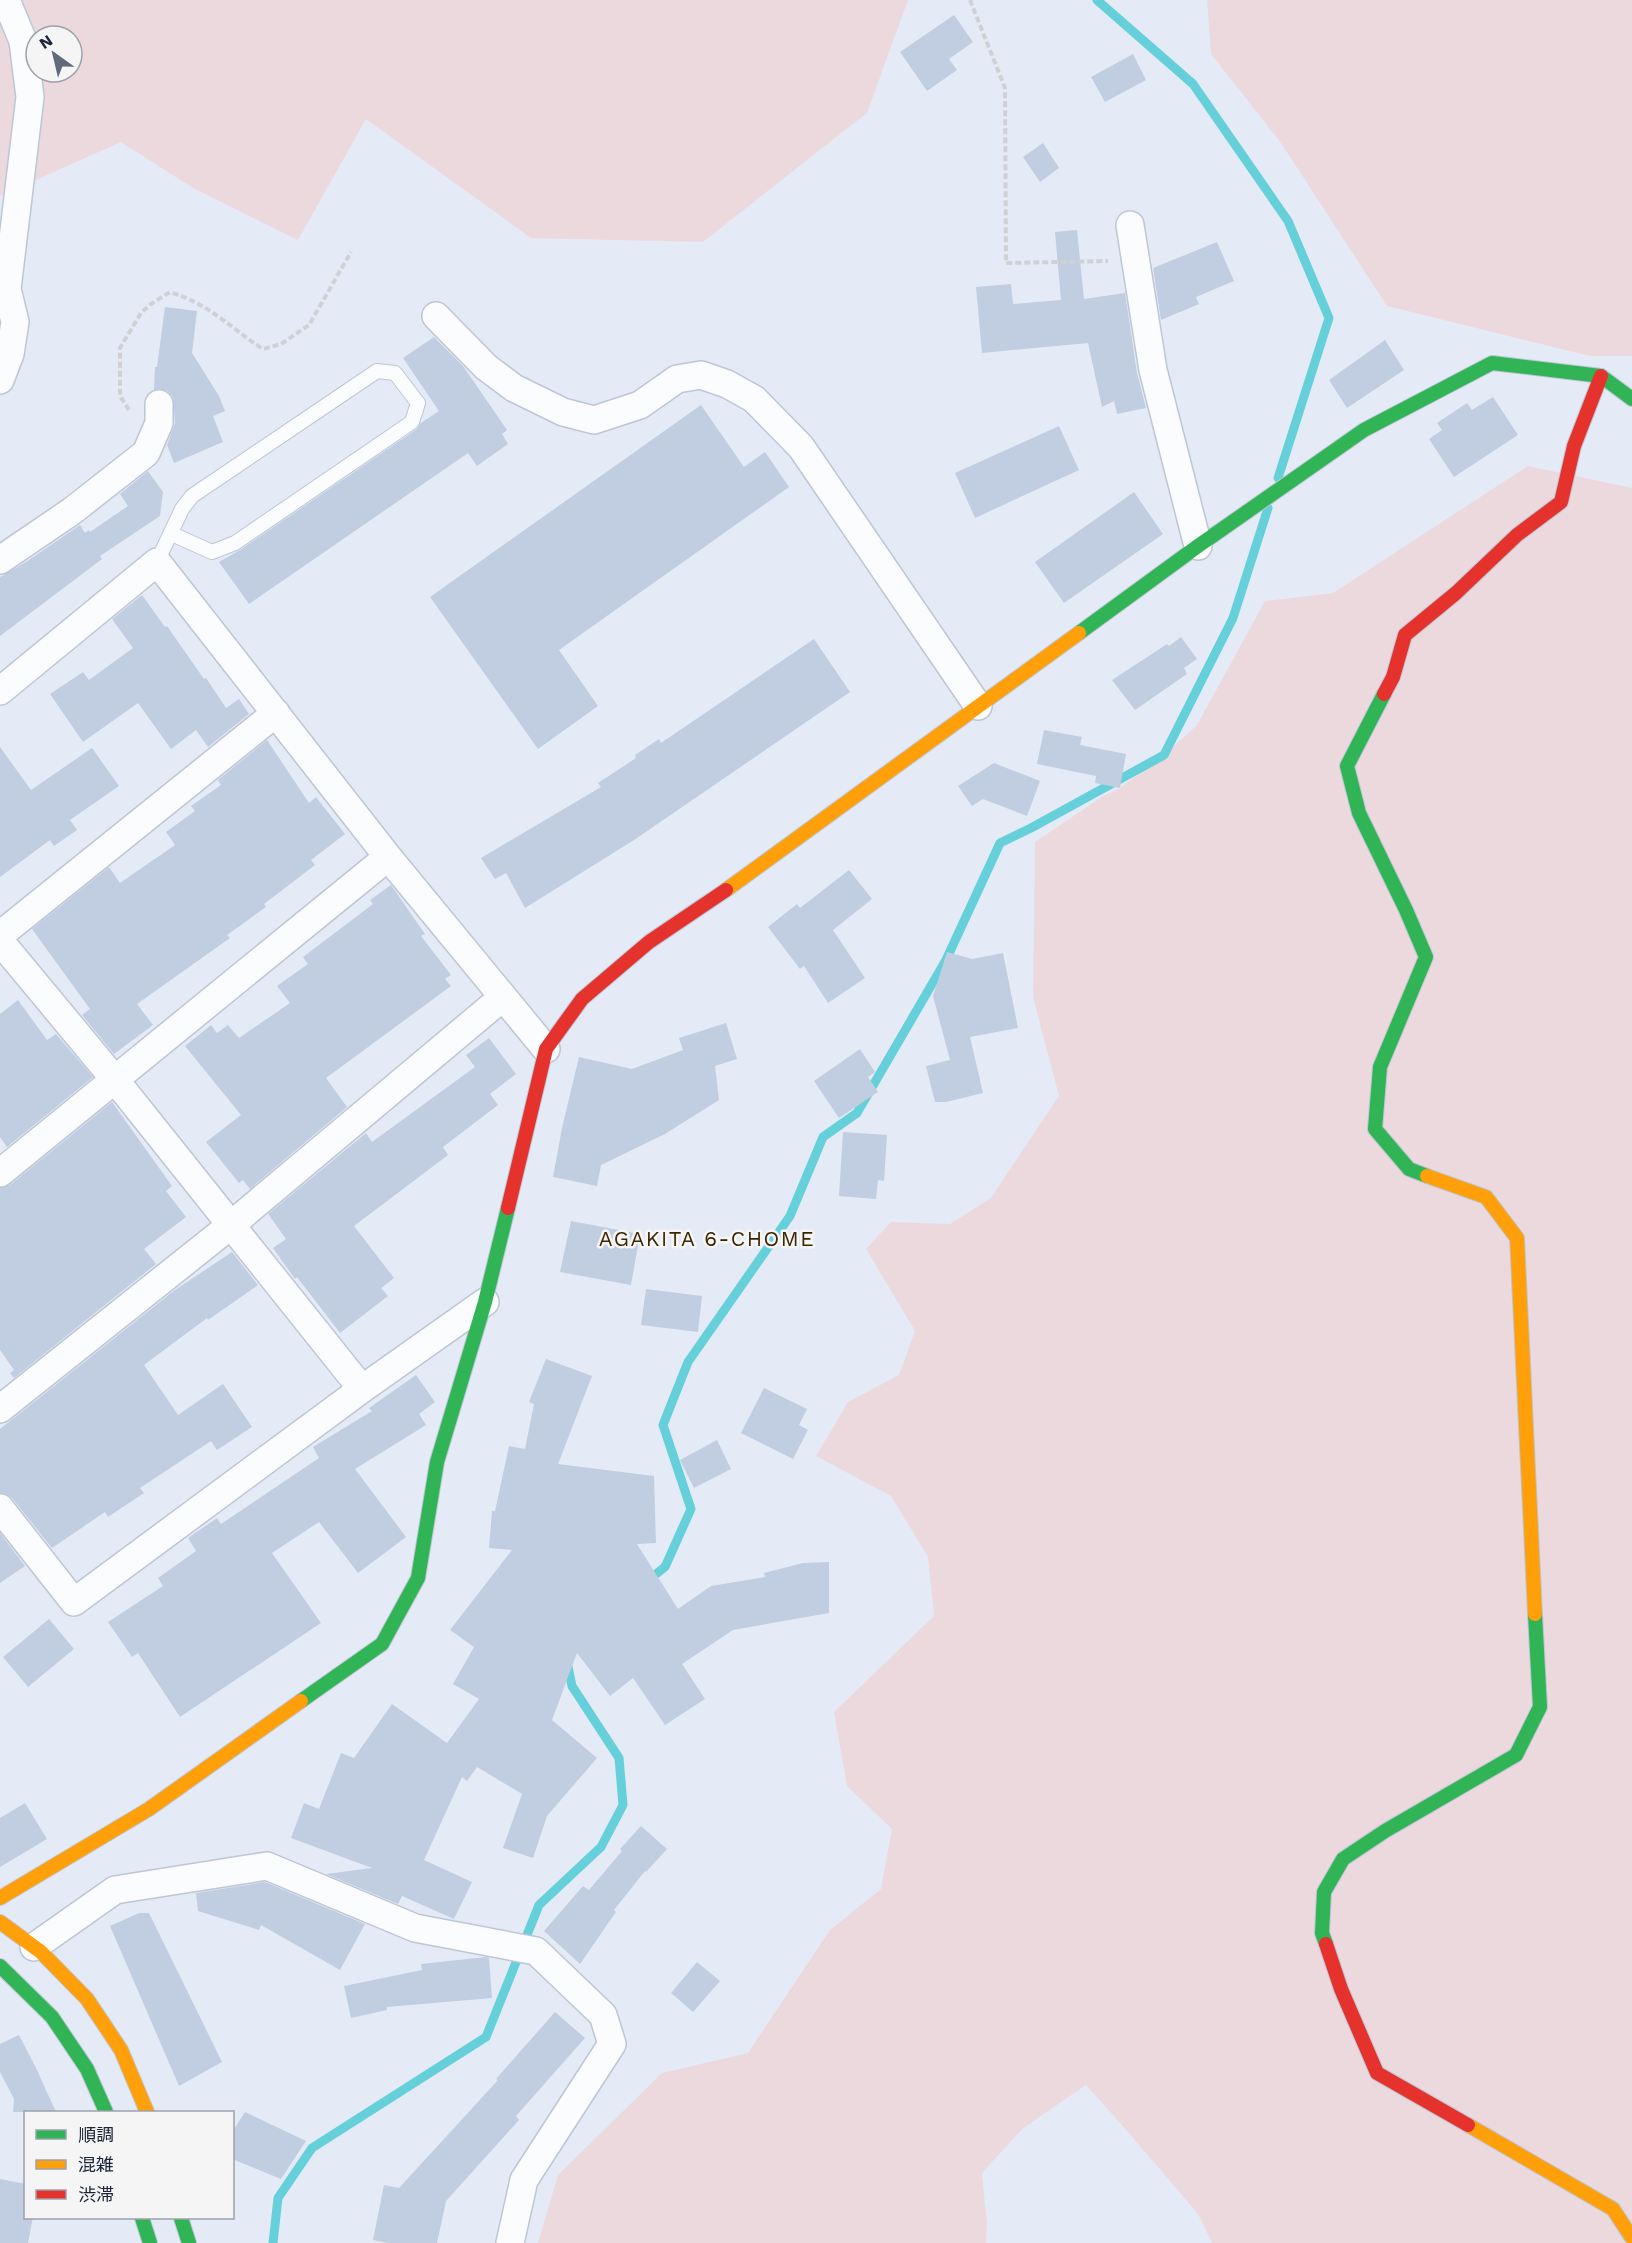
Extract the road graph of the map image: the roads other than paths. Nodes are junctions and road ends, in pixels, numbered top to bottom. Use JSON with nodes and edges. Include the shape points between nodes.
{"nodes":[{"id":1,"x":6,"y":0,"type":"edge"},
{"id":2,"x":1130,"y":225,"type":"dead end"},
{"id":3,"x":436,"y":316,"type":"dead end"},
{"id":4,"x":1601,"y":376,"type":"junction"},
{"id":5,"x":0,"y":380,"type":"edge"},
{"id":6,"x":1632,"y":399,"type":"edge"},
{"id":7,"x":159,"y":404,"type":"dead end"},
{"id":8,"x":172,"y":534,"type":"junction"},
{"id":9,"x":1198,"y":546,"type":"junction"},
{"id":10,"x":0,"y":560,"type":"edge"},
{"id":11,"x":157,"y":562,"type":"junction"},
{"id":12,"x":0,"y":691,"type":"edge"},
{"id":13,"x":978,"y":706,"type":"junction"},
{"id":14,"x":276,"y":713,"type":"junction"},
{"id":15,"x":388,"y":857,"type":"junction"},
{"id":16,"x":0,"y":935,"type":"edge"},
{"id":17,"x":0,"y":941,"type":"edge"},
{"id":18,"x":503,"y":997,"type":"junction"},
{"id":19,"x":546,"y":1049,"type":"junction"},
{"id":20,"x":116,"y":1081,"type":"junction"},
{"id":21,"x":0,"y":1173,"type":"edge"},
{"id":22,"x":231,"y":1225,"type":"junction"},
{"id":23,"x":485,"y":1302,"type":"junction"},
{"id":24,"x":362,"y":1389,"type":"junction"},
{"id":25,"x":0,"y":1409,"type":"edge"},
{"id":26,"x":0,"y":1508,"type":"edge"},
{"id":27,"x":0,"y":1898,"type":"edge"},
{"id":28,"x":0,"y":1922,"type":"edge"},
{"id":29,"x":34,"y":1947,"type":"junction"},
{"id":30,"x":0,"y":1966,"type":"edge"},
{"id":31,"x":106,"y":2111,"type":"edge"},
{"id":32,"x":147,"y":2111,"type":"edge"},
{"id":33,"x":143,"y":2219,"type":"edge"},
{"id":34,"x":183,"y":2219,"type":"edge"},
{"id":35,"x":1632,"y":2238,"type":"edge"},
{"id":36,"x":150,"y":2243,"type":"edge"},
{"id":37,"x":189,"y":2243,"type":"edge"},
{"id":38,"x":510,"y":2243,"type":"edge"}],
"edges":[{"from":1,"to":5,"type":"street","via":[[23,41],[30,97],[7,290],[15,322],[10,354]]},
{"from":2,"to":9,"type":"street","via":[[1153,370]]},
{"from":3,"to":13,"type":"street","via":[[486,367],[514,388],[563,412],[594,420],[603,418],[640,405],[676,379],[701,375],[754,399],[801,447]]},
{"from":4,"to":6,"type":"street"},
{"from":4,"to":9,"type":"street","via":[[1492,363],[1364,430]]},
{"from":4,"to":35,"type":"street","via":[[1574,446],[1562,502],[1517,534],[1456,594],[1405,635],[1393,677],[1347,766],[1359,813],[1426,957],[1380,1068],[1375,1129],[1409,1169],[1486,1197],[1517,1238],[1540,1707],[1516,1755],[1343,1859],[1324,1892],[1322,1933],[1377,2073],[1613,2209]]},
{"from":7,"to":10,"type":"street","via":[[159,423],[146,453],[72,511]]},
{"from":8,"to":8,"type":"lane","via":[[192,496],[376,371],[395,373],[418,403],[412,422],[235,543],[212,552]]},
{"from":8,"to":11,"type":"lane"},
{"from":9,"to":13,"type":"street"},
{"from":11,"to":12,"type":"street"},
{"from":11,"to":14,"type":"street"},
{"from":13,"to":19,"type":"street","via":[[752,873],[649,942],[582,999]]},
{"from":14,"to":15,"type":"street"},
{"from":14,"to":16,"type":"street"},
{"from":15,"to":18,"type":"street"},
{"from":15,"to":20,"type":"street"},
{"from":17,"to":20,"type":"street"},
{"from":18,"to":19,"type":"street"},
{"from":18,"to":22,"type":"street"},
{"from":19,"to":23,"type":"street"},
{"from":20,"to":21,"type":"street"},
{"from":20,"to":22,"type":"street"},
{"from":22,"to":24,"type":"street"},
{"from":22,"to":25,"type":"street"},
{"from":23,"to":24,"type":"street"},
{"from":23,"to":27,"type":"street","via":[[437,1462],[418,1578],[382,1644],[149,1809]]},
{"from":24,"to":26,"type":"street","via":[[74,1602]]},
{"from":28,"to":29,"type":"street"},
{"from":29,"to":32,"type":"street","via":[[87,1999],[121,2050]]},
{"from":29,"to":38,"type":"street","via":[[115,1890],[267,1866],[415,1928],[536,1950],[603,2015],[612,2044],[524,2180]]},
{"from":30,"to":31,"type":"street","via":[[52,2017],[87,2069]]},
{"from":33,"to":36,"type":"street"},
{"from":34,"to":37,"type":"street"}]}
